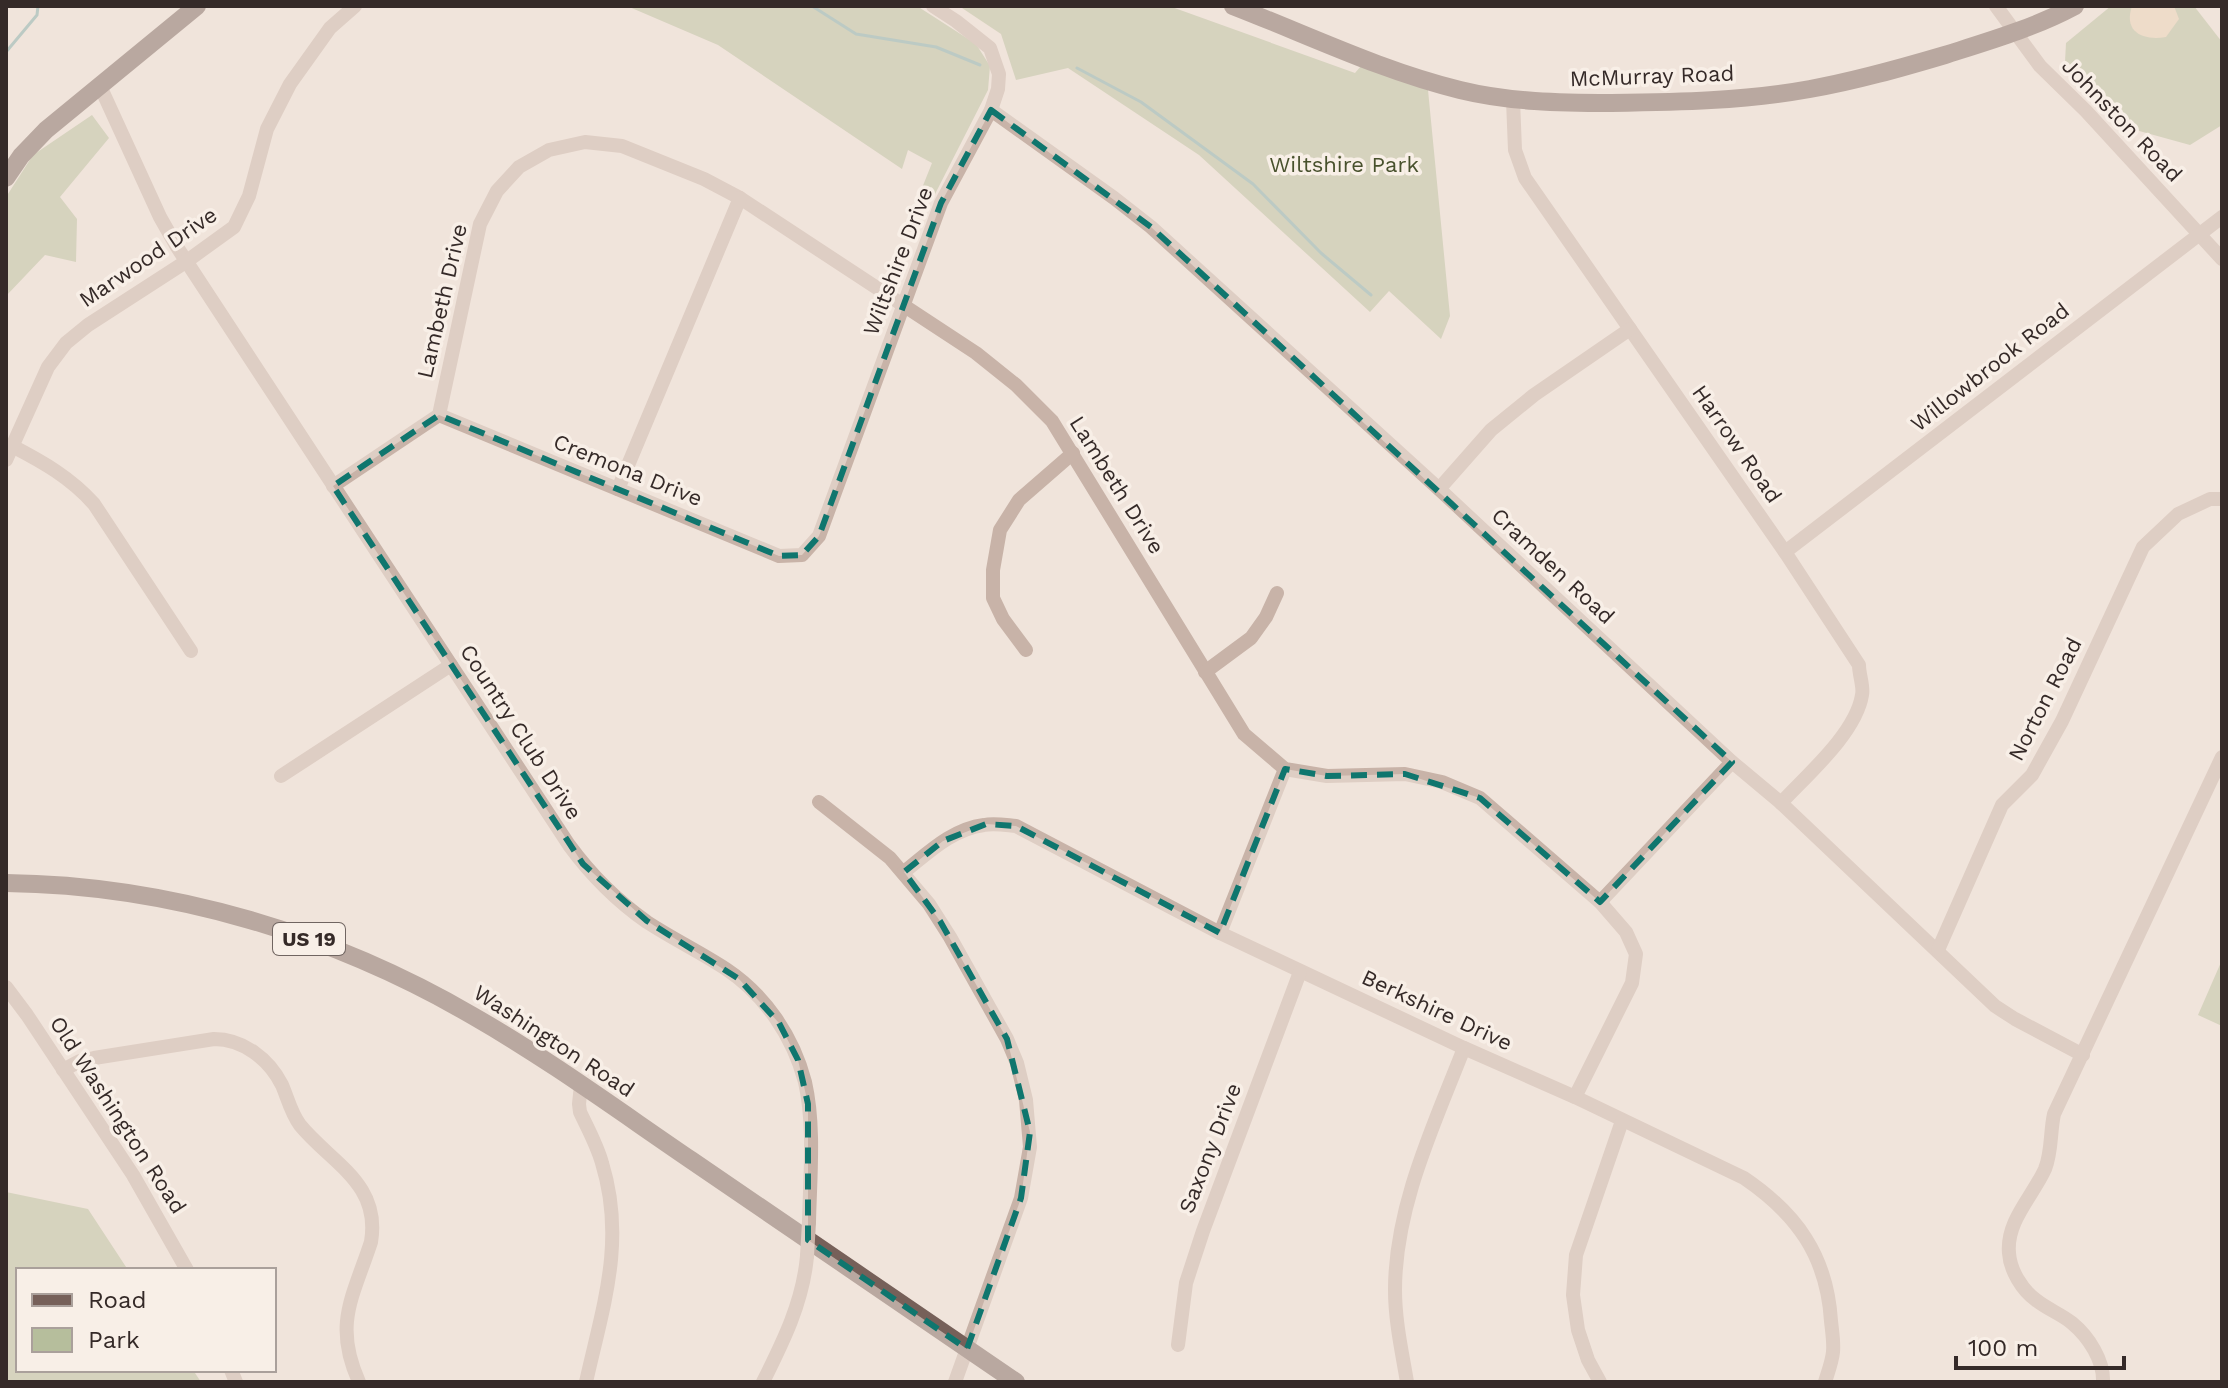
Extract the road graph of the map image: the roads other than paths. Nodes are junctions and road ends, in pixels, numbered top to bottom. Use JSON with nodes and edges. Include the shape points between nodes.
{"nodes":[{"id":1,"x":197,"y":6,"type":"edge"},
{"id":2,"x":355,"y":6,"type":"edge"},
{"id":3,"x":933,"y":6,"type":"edge"},
{"id":4,"x":1233,"y":6,"type":"edge"},
{"id":5,"x":1996,"y":6,"type":"edge"},
{"id":6,"x":2075,"y":6,"type":"edge"},
{"id":7,"x":2015,"y":32,"type":"junction"},
{"id":8,"x":100,"y":86,"type":"junction"},
{"id":9,"x":1513,"y":100,"type":"junction"},
{"id":10,"x":991,"y":110,"type":"junction"},
{"id":11,"x":6,"y":178,"type":"edge"},
{"id":12,"x":740,"y":198,"type":"junction"},
{"id":13,"x":2222,"y":217,"type":"edge"},
{"id":14,"x":2199,"y":235,"type":"junction"},
{"id":15,"x":2222,"y":259,"type":"edge"},
{"id":16,"x":187,"y":261,"type":"junction"},
{"id":17,"x":903,"y":307,"type":"junction"},
{"id":18,"x":1630,"y":329,"type":"junction"},
{"id":19,"x":439,"y":415,"type":"junction"},
{"id":20,"x":9,"y":453,"type":"edge"},
{"id":21,"x":1073,"y":453,"type":"junction"},
{"id":22,"x":333,"y":486,"type":"junction"},
{"id":23,"x":618,"y":489,"type":"junction"},
{"id":24,"x":1439,"y":489,"type":"junction"},
{"id":25,"x":2222,"y":499,"type":"edge"},
{"id":26,"x":1785,"y":552,"type":"junction"},
{"id":27,"x":802,"y":555,"type":"joint"},
{"id":28,"x":1277,"y":593,"type":"dead end"},
{"id":29,"x":1026,"y":650,"type":"dead end"},
{"id":30,"x":191,"y":651,"type":"dead end"},
{"id":31,"x":451,"y":665,"type":"junction"},
{"id":32,"x":1205,"y":672,"type":"junction"},
{"id":33,"x":2222,"y":757,"type":"edge"},
{"id":34,"x":1732,"y":762,"type":"junction"},
{"id":35,"x":1285,"y":769,"type":"junction"},
{"id":36,"x":281,"y":776,"type":"dead end"},
{"id":37,"x":819,"y":802,"type":"dead end"},
{"id":38,"x":1781,"y":803,"type":"junction"},
{"id":39,"x":904,"y":872,"type":"junction"},
{"id":40,"x":6,"y":883,"type":"edge"},
{"id":41,"x":1600,"y":902,"type":"junction"},
{"id":42,"x":1220,"y":933,"type":"junction"},
{"id":43,"x":1938,"y":950,"type":"junction"},
{"id":44,"x":1300,"y":972,"type":"junction"},
{"id":45,"x":6,"y":987,"type":"edge"},
{"id":46,"x":1464,"y":1048,"type":"junction"},
{"id":47,"x":2083,"y":1055,"type":"junction"},
{"id":48,"x":63,"y":1070,"type":"junction"},
{"id":49,"x":581,"y":1085,"type":"junction"},
{"id":50,"x":1575,"y":1097,"type":"junction"},
{"id":51,"x":1622,"y":1121,"type":"junction"},
{"id":52,"x":186,"y":1268,"type":"edge"},
{"id":53,"x":1178,"y":1345,"type":"dead end"},
{"id":54,"x":967,"y":1349,"type":"junction"},
{"id":55,"x":359,"y":1382,"type":"edge"},
{"id":56,"x":586,"y":1382,"type":"edge"},
{"id":57,"x":763,"y":1382,"type":"edge"},
{"id":58,"x":955,"y":1382,"type":"edge"},
{"id":59,"x":1016,"y":1382,"type":"edge"},
{"id":60,"x":1407,"y":1382,"type":"edge"},
{"id":61,"x":1600,"y":1382,"type":"edge"},
{"id":62,"x":1825,"y":1382,"type":"edge"},
{"id":63,"x":2103,"y":1382,"type":"edge"}],
"edges":[{"from":1,"to":8,"type":"main road"},
{"from":2,"to":16,"type":"street","name":"Marwood Drive","via":[[330,28],[290,84],[267,129],[249,196],[234,227]]},
{"from":3,"to":10,"type":"street","name":"Wiltshire Drive","via":[[990,48],[999,74]]},
{"from":4,"to":9,"type":"main road","name":"McMurray Road","via":[[1434,83]]},
{"from":5,"to":7,"type":"street","name":"Johnston Road"},
{"from":6,"to":7,"type":"main road","name":"McMurray Road"},
{"from":7,"to":9,"type":"main road","name":"McMurray Road","via":[[1803,90],[1681,102]]},
{"from":7,"to":14,"type":"street","name":"Johnston Road","via":[[2040,66]]},
{"from":8,"to":11,"type":"main road","via":[[33,143]]},
{"from":8,"to":16,"type":"street","name":"Country Club Drive","via":[[160,217]]},
{"from":9,"to":18,"type":"street","name":"Harrow Road","via":[[1515,150],[1525,178]]},
{"from":10,"to":17,"type":"street","name":"Wiltshire Drive","via":[[941,203]]},
{"from":10,"to":24,"type":"street","name":"Cramden Road","via":[[1151,227]]},
{"from":12,"to":17,"type":"street","name":"Lambeth Drive"},
{"from":12,"to":19,"type":"street","name":"Lambeth Drive","via":[[622,146],[585,142],[549,150],[519,167],[497,191],[480,224]]},
{"from":12,"to":23,"type":"street"},
{"from":13,"to":14,"type":"street","name":"Willowbrook Road"},
{"from":14,"to":15,"type":"street","name":"Johnston Road"},
{"from":14,"to":26,"type":"street","name":"Willowbrook Road"},
{"from":16,"to":20,"type":"street","name":"Marwood Drive","via":[[66,343],[48,367]]},
{"from":16,"to":22,"type":"street","name":"Country Club Drive"},
{"from":17,"to":21,"type":"street","name":"Lambeth Drive","via":[[1016,385],[1052,421]]},
{"from":17,"to":27,"type":"street","name":"Wiltshire Drive","via":[[819,536]]},
{"from":18,"to":24,"type":"street","via":[[1491,430]]},
{"from":18,"to":26,"type":"street","name":"Harrow Road"},
{"from":19,"to":22,"type":"street"},
{"from":19,"to":23,"type":"street","name":"Cremona Drive"},
{"from":20,"to":30,"type":"street","via":[[51,467],[80,488]]},
{"from":21,"to":29,"type":"street","via":[[1019,500],[1000,530],[993,598]]},
{"from":21,"to":32,"type":"street","name":"Lambeth Drive"},
{"from":22,"to":31,"type":"street","name":"Country Club Drive"},
{"from":23,"to":27,"type":"street","name":"Cremona Drive","via":[[779,556]]},
{"from":24,"to":34,"type":"street","name":"Cramden Road"},
{"from":25,"to":43,"type":"street","name":"Norton Road","via":[[2178,514],[2143,547],[2062,721],[2032,775],[2002,805]]},
{"from":26,"to":38,"type":"street","name":"Harrow Road","via":[[1859,665],[1864,691],[1846,732]]},
{"from":28,"to":32,"type":"street","via":[[1251,638]]},
{"from":31,"to":36,"type":"street"},
{"from":31,"to":57,"type":"street","name":"Country Club Drive","bridge":true,"via":[[583,864],[625,905],[739,979],[767,1006],[798,1060],[810,1145],[807,1256],[796,1310]]},
{"from":32,"to":35,"type":"street","name":"Lambeth Drive","via":[[1244,734]]},
{"from":33,"to":47,"type":"street"},
{"from":34,"to":38,"type":"street","name":"Cramden Road"},
{"from":34,"to":41,"type":"street"},
{"from":35,"to":41,"type":"street","via":[[1327,776],[1405,774],[1480,798]]},
{"from":35,"to":42,"type":"street"},
{"from":37,"to":39,"type":"street"},
{"from":38,"to":43,"type":"street","name":"Cramden Road"},
{"from":39,"to":42,"type":"street","name":"Berkshire Drive","via":[[966,828],[1016,826]]},
{"from":39,"to":54,"type":"street","via":[[940,921],[1007,1039],[1029,1117],[1021,1198]]},
{"from":40,"to":49,"type":"main road","name":"Washington Road","number":"US 19","via":[[169,901],[292,933],[433,993]]},
{"from":41,"to":50,"type":"street","via":[[1626,932],[1636,954],[1632,983]]},
{"from":42,"to":44,"type":"street","name":"Berkshire Drive"},
{"from":43,"to":47,"type":"street","name":"Cramden Road","via":[[1995,1006]]},
{"from":44,"to":46,"type":"street","name":"Berkshire Drive"},
{"from":44,"to":53,"type":"street","name":"Saxony Drive","via":[[1198,1244],[1186,1283]]},
{"from":45,"to":48,"type":"street","name":"Old Washington Road"},
{"from":46,"to":50,"type":"street","name":"Berkshire Drive"},
{"from":46,"to":60,"type":"street","via":[[1421,1158],[1400,1231],[1395,1290]]},
{"from":47,"to":63,"type":"street","via":[[2054,1114],[2046,1167],[2010,1232],[2009,1252],[2012,1268],[2034,1299],[2073,1324],[2091,1345]]},
{"from":48,"to":52,"type":"street","name":"Old Washington Road","via":[[133,1175]]},
{"from":48,"to":55,"type":"street","via":[[94,1058],[214,1039],[247,1048],[269,1066],[300,1124],[352,1175],[371,1213],[371,1242],[345,1330]]},
{"from":49,"to":54,"type":"main road","name":"Washington Road","number":"US 19"},
{"from":49,"to":56,"type":"street","via":[[580,1112],[602,1161],[613,1234],[610,1273]]},
{"from":50,"to":51,"type":"street","name":"Berkshire Drive"},
{"from":51,"to":61,"type":"street","via":[[1576,1255],[1573,1295],[1578,1330]]},
{"from":51,"to":62,"type":"street","name":"Berkshire Drive","via":[[1744,1178],[1763,1191],[1812,1245],[1830,1303],[1833,1352]]},
{"from":54,"to":58,"type":"street"},
{"from":54,"to":59,"type":"main road","name":"Washington Road","number":"US 19"}]}
